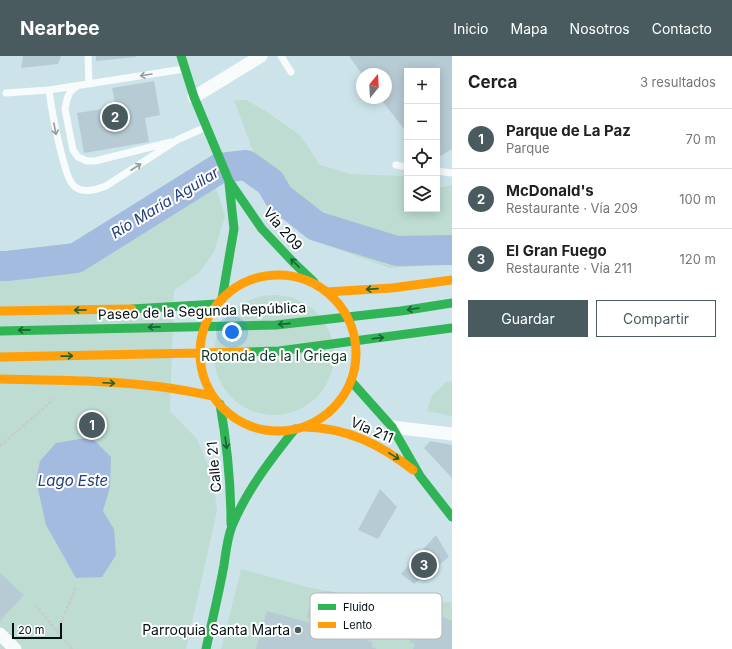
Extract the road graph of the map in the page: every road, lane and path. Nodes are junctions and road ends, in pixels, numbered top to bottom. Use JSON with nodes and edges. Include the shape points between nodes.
{"nodes":[{"id":1,"x":88,"y":56,"type":"edge"},
{"id":2,"x":181,"y":56,"type":"edge"},
{"id":3,"x":261,"y":56,"type":"edge"},
{"id":4,"x":281,"y":56,"type":"edge"},
{"id":5,"x":185,"y":69,"type":"junction"},
{"id":6,"x":291,"y":72,"type":"dead end"},
{"id":7,"x":89,"y":84,"type":"junction"},
{"id":8,"x":77,"y":86,"type":"junction"},
{"id":9,"x":49,"y":90,"type":"junction"},
{"id":10,"x":6,"y":93,"type":"dead end"},
{"id":11,"x":194,"y":97,"type":"junction"},
{"id":12,"x":206,"y":126,"type":"junction"},
{"id":13,"x":178,"y":140,"type":"junction"},
{"id":14,"x":396,"y":165,"type":"dead end"},
{"id":15,"x":404,"y":166,"type":"edge"},
{"id":16,"x":440,"y":171,"type":"edge"},
{"id":17,"x":452,"y":173,"type":"edge"},
{"id":18,"x":229,"y":181,"type":"junction"},
{"id":19,"x":452,"y":280,"type":"edge"},
{"id":20,"x":325,"y":291,"type":"junction"},
{"id":21,"x":220,"y":302,"type":"junction"},
{"id":22,"x":452,"y":304,"type":"edge"},
{"id":23,"x":0,"y":311,"type":"edge"},
{"id":24,"x":32,"y":311,"type":"junction"},
{"id":25,"x":452,"y":328,"type":"edge"},
{"id":26,"x":0,"y":331,"type":"edge"},
{"id":27,"x":0,"y":357,"type":"edge"},
{"id":28,"x":0,"y":379,"type":"edge"},
{"id":29,"x":26,"y":380,"type":"junction"},
{"id":30,"x":352,"y":381,"type":"junction"},
{"id":31,"x":213,"y":396,"type":"junction"},
{"id":32,"x":55,"y":399,"type":"dead end"},
{"id":33,"x":220,"y":404,"type":"junction"},
{"id":34,"x":305,"y":427,"type":"junction"},
{"id":35,"x":392,"y":427,"type":"junction"},
{"id":36,"x":295,"y":429,"type":"junction"},
{"id":37,"x":452,"y":434,"type":"edge"},
{"id":38,"x":0,"y":446,"type":"edge"},
{"id":39,"x":420,"y":476,"type":"junction"},
{"id":40,"x":452,"y":517,"type":"edge"},
{"id":41,"x":232,"y":528,"type":"junction"},
{"id":42,"x":76,"y":587,"type":"dead end"},
{"id":43,"x":35,"y":605,"type":"dead end"},
{"id":44,"x":58,"y":632,"type":"junction"},
{"id":45,"x":0,"y":634,"type":"edge"},
{"id":46,"x":15,"y":649,"type":"edge"},
{"id":47,"x":72,"y":649,"type":"edge"},
{"id":48,"x":206,"y":649,"type":"edge"}],
"edges":[{"from":1,"to":7,"type":"lane"},
{"from":2,"to":5,"type":"main road","name":"Vía 209"},
{"from":3,"to":11,"type":"street"},
{"from":4,"to":6,"type":"lane"},
{"from":5,"to":7,"type":"lane","one_way":true},
{"from":5,"to":11,"type":"main road","name":"Vía 209"},
{"from":7,"to":8,"type":"lane"},
{"from":8,"to":9,"type":"lane"},
{"from":8,"to":13,"type":"lane","via":[[70,92],[65,109],[73,150],[78,157],[95,161]]},
{"from":9,"to":10,"type":"lane"},
{"from":9,"to":13,"type":"lane","one_way":true,"via":[[57,138],[68,178],[84,191],[106,186]]},
{"from":11,"to":12,"type":"main road","name":"Vía 209"},
{"from":12,"to":13,"type":"lane"},
{"from":12,"to":18,"type":"main road","name":"Vía 209"},
{"from":14,"to":15,"type":"lane"},
{"from":16,"to":17,"type":"lane"},
{"from":20,"to":18,"type":"main road","name":"Vía 209","one_way":true,"via":[[262,229]]},
{"from":18,"to":21,"type":"main road","name":"Vía 209","via":[[234,229]]},
{"from":19,"to":20,"type":"main road","one_way":true,"via":[[392,288]]},
{"from":20,"to":21,"type":"main road","via":[[307,281],[289,276],[271,276],[253,280],[236,288]]},
{"from":20,"to":30,"type":"main road","via":[[340,305],[355,338],[356,357]]},
{"from":21,"to":24,"type":"main road","one_way":true,"via":[[145,309]]},
{"from":21,"to":31,"type":"main road","via":[[205,326],[200,350],[203,374]]},
{"from":22,"to":26,"type":"main road","name":"Paseo de la Segunda República","one_way":true,"via":[[276,325]]},
{"from":23,"to":24,"type":"main road"},
{"from":24,"to":29,"type":"main road","via":[[48,332],[50,350],[42,369]]},
{"from":27,"to":25,"type":"main road","one_way":true,"via":[[279,351]]},
{"from":28,"to":29,"type":"main road"},
{"from":29,"to":31,"type":"main road","one_way":true,"via":[[144,385]]},
{"from":30,"to":34,"type":"main road","via":[[336,406],[325,416]]},
{"from":30,"to":35,"type":"main road","name":"Vía 211"},
{"from":31,"to":33,"type":"main road"},
{"from":32,"to":38,"type":"path"},
{"from":33,"to":36,"type":"main road","via":[[232,416],[246,424],[278,431]]},
{"from":33,"to":41,"type":"main road","name":"Calle 21","one_way":true,"via":[[229,472]]},
{"from":34,"to":36,"type":"main road"},
{"from":34,"to":39,"type":"main road","name":"Vía 211","one_way":true,"via":[[331,429],[373,443]]},
{"from":35,"to":37,"type":"street"},
{"from":35,"to":39,"type":"main road","name":"Vía 211"},
{"from":36,"to":41,"type":"main road","name":"Calle 21","via":[[262,473]]},
{"from":39,"to":40,"type":"main road","name":"Vía 211"},
{"from":41,"to":48,"type":"main road","name":"Calle 21"},
{"from":42,"to":44,"type":"path"},
{"from":43,"to":44,"type":"path"},
{"from":44,"to":47,"type":"path"},
{"from":45,"to":46,"type":"street"}]}
